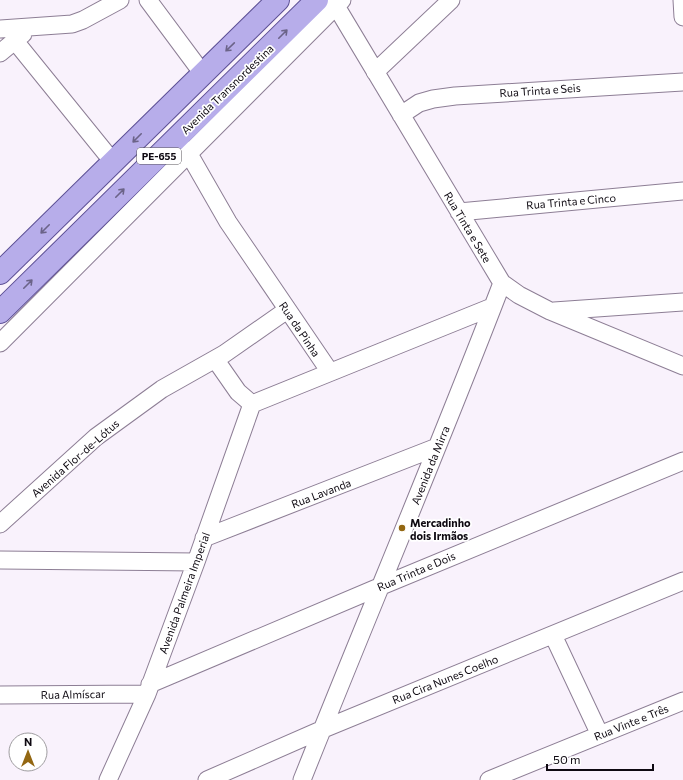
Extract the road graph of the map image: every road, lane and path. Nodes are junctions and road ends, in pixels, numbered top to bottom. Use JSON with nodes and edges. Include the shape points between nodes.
{"nodes":[{"id":1,"x":120,"y":0,"type":"edge"},
{"id":2,"x":148,"y":0,"type":"edge"},
{"id":3,"x":278,"y":0,"type":"edge"},
{"id":4,"x":452,"y":0,"type":"edge"},
{"id":5,"x":682,"y":0,"type":"edge"},
{"id":6,"x":331,"y":1,"type":"edge"},
{"id":7,"x":683,"y":17,"type":"edge"},
{"id":8,"x":30,"y":28,"type":"junction"},
{"id":9,"x":0,"y":29,"type":"edge"},
{"id":10,"x":15,"y":40,"type":"junction"},
{"id":11,"x":0,"y":53,"type":"edge"},
{"id":12,"x":375,"y":72,"type":"junction"},
{"id":13,"x":203,"y":74,"type":"junction"},
{"id":14,"x":683,"y":82,"type":"edge"},
{"id":15,"x":401,"y":115,"type":"junction"},
{"id":16,"x":182,"y":147,"type":"junction"},
{"id":17,"x":113,"y":162,"type":"junction"},
{"id":18,"x":683,"y":191,"type":"edge"},
{"id":19,"x":459,"y":212,"type":"junction"},
{"id":20,"x":0,"y":273,"type":"edge"},
{"id":21,"x":502,"y":283,"type":"junction"},
{"id":22,"x":683,"y":302,"type":"edge"},
{"id":23,"x":492,"y":307,"type":"junction"},
{"id":24,"x":287,"y":310,"type":"junction"},
{"id":25,"x":550,"y":311,"type":"junction"},
{"id":26,"x":0,"y":312,"type":"edge"},
{"id":27,"x":0,"y":343,"type":"edge"},
{"id":28,"x":215,"y":359,"type":"junction"},
{"id":29,"x":683,"y":366,"type":"edge"},
{"id":30,"x":330,"y":372,"type":"junction"},
{"id":31,"x":252,"y":404,"type":"junction"},
{"id":32,"x":438,"y":448,"type":"junction"},
{"id":33,"x":683,"y":461,"type":"edge"},
{"id":34,"x":0,"y":524,"type":"edge"},
{"id":35,"x":204,"y":538,"type":"junction"},
{"id":36,"x":0,"y":560,"type":"edge"},
{"id":37,"x":196,"y":562,"type":"junction"},
{"id":38,"x":683,"y":581,"type":"edge"},
{"id":39,"x":379,"y":587,"type":"junction"},
{"id":40,"x":553,"y":635,"type":"junction"},
{"id":41,"x":148,"y":689,"type":"junction"},
{"id":42,"x":0,"y":695,"type":"edge"},
{"id":43,"x":683,"y":701,"type":"edge"},
{"id":44,"x":322,"y":730,"type":"junction"},
{"id":45,"x":600,"y":735,"type":"junction"},
{"id":46,"x":497,"y":779,"type":"edge"},
{"id":47,"x":108,"y":780,"type":"edge"},
{"id":48,"x":207,"y":780,"type":"edge"},
{"id":49,"x":302,"y":780,"type":"edge"}],
"edges":[{"from":1,"to":8,"type":"street","via":[[72,24]]},
{"from":2,"to":13,"type":"street"},
{"from":3,"to":13,"type":"main road","number":"PE-655","one_way":true},
{"from":4,"to":12,"type":"street"},
{"from":5,"to":7,"type":"street"},
{"from":6,"to":12,"type":"street","name":"Rua Tinta e Sete"},
{"from":6,"to":16,"type":"main road","name":"Avenida Transnordestina","number":"PE-655"},
{"from":8,"to":9,"type":"street"},
{"from":8,"to":10,"type":"street"},
{"from":10,"to":11,"type":"street"},
{"from":10,"to":17,"type":"street"},
{"from":12,"to":15,"type":"street","name":"Rua Tinta e Sete"},
{"from":13,"to":17,"type":"main road","number":"PE-655","one_way":true},
{"from":14,"to":15,"type":"street","name":"Rua Trinta e Seis","via":[[455,96],[419,103]]},
{"from":15,"to":19,"type":"street","name":"Rua Tinta e Sete"},
{"from":16,"to":24,"type":"street","name":"Rua da Pinha"},
{"from":26,"to":16,"type":"main road","name":"Avenida Transnordestina","number":"PE-655","one_way":true},
{"from":16,"to":27,"type":"street"},
{"from":17,"to":20,"type":"main road","number":"PE-655","one_way":true},
{"from":18,"to":19,"type":"street","name":"Rua Trinta e Cinco"},
{"from":19,"to":21,"type":"street","name":"Rua Tinta e Sete"},
{"from":21,"to":23,"type":"street","name":"Avenida da Mirra"},
{"from":21,"to":25,"type":"street","name":"Rua Tinta e Sete"},
{"from":22,"to":25,"type":"street"},
{"from":23,"to":30,"type":"street"},
{"from":23,"to":32,"type":"street","name":"Avenida da Mirra"},
{"from":24,"to":28,"type":"street","name":"Avenida Flor-de-Lótus"},
{"from":24,"to":30,"type":"street","name":"Rua da Pinha"},
{"from":25,"to":29,"type":"street","name":"Rua Tinta e Sete"},
{"from":28,"to":31,"type":"street","via":[[238,392]]},
{"from":28,"to":34,"type":"street","name":"Avenida Flor-de-Lótus","via":[[162,388],[96,437]]},
{"from":30,"to":31,"type":"street"},
{"from":31,"to":35,"type":"street","name":"Avenida Palmeira Imperial"},
{"from":32,"to":35,"type":"street","name":"Rua Lavanda"},
{"from":32,"to":39,"type":"street","name":"Avenida da Mirra"},
{"from":33,"to":39,"type":"street","name":"Rua Trinta e Dois"},
{"from":35,"to":37,"type":"street","name":"Avenida Palmeira Imperial"},
{"from":36,"to":37,"type":"street"},
{"from":37,"to":41,"type":"street","name":"Avenida Palmeira Imperial"},
{"from":38,"to":40,"type":"street","name":"Rua Cira Nunes Coelho"},
{"from":39,"to":41,"type":"street","name":"Rua Trinta e Dois"},
{"from":39,"to":44,"type":"street","name":"Avenida da Mirra"},
{"from":40,"to":44,"type":"street","name":"Rua Cira Nunes Coelho"},
{"from":40,"to":45,"type":"street"},
{"from":41,"to":42,"type":"street","name":"Rua Almíscar"},
{"from":41,"to":47,"type":"street","name":"Avenida Palmeira Imperial"},
{"from":43,"to":45,"type":"street","name":"Rua Vinte e Três"},
{"from":44,"to":48,"type":"street","name":"Rua Cira Nunes Coelho"},
{"from":44,"to":49,"type":"street","name":"Avenida da Mirra"},
{"from":45,"to":46,"type":"street","name":"Rua Vinte e Três"}]}
